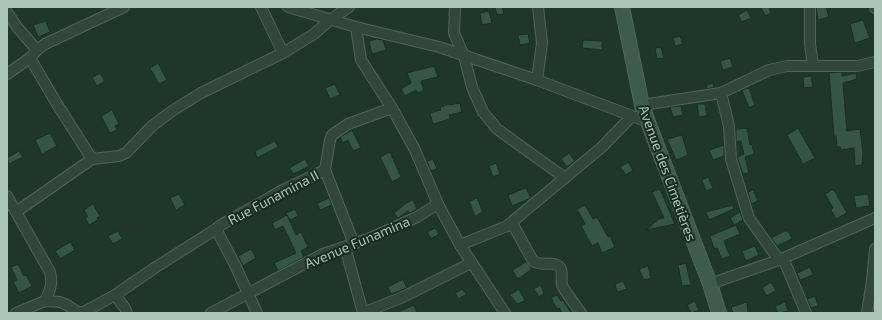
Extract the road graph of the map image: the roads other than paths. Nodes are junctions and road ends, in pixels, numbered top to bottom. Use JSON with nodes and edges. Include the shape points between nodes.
{"nodes":[{"id":1,"x":124,"y":7,"type":"edge"},
{"id":2,"x":261,"y":7,"type":"edge"},
{"id":3,"x":288,"y":7,"type":"edge"},
{"id":4,"x":349,"y":7,"type":"edge"},
{"id":5,"x":455,"y":7,"type":"edge"},
{"id":6,"x":538,"y":7,"type":"edge"},
{"id":7,"x":622,"y":7,"type":"edge"},
{"id":8,"x":810,"y":7,"type":"edge"},
{"id":9,"x":7,"y":12,"type":"edge"},
{"id":10,"x":330,"y":20,"type":"junction"},
{"id":11,"x":356,"y":27,"type":"junction"},
{"id":12,"x":37,"y":50,"type":"junction"},
{"id":13,"x":284,"y":53,"type":"junction"},
{"id":14,"x":464,"y":56,"type":"junction"},
{"id":15,"x":30,"y":58,"type":"junction"},
{"id":16,"x":875,"y":62,"type":"edge"},
{"id":17,"x":813,"y":66,"type":"junction"},
{"id":18,"x":7,"y":74,"type":"edge"},
{"id":19,"x":537,"y":80,"type":"junction"},
{"id":20,"x":721,"y":92,"type":"junction"},
{"id":21,"x":642,"y":105,"type":"junction"},
{"id":22,"x":392,"y":108,"type":"junction"},
{"id":23,"x":631,"y":117,"type":"junction"},
{"id":24,"x":648,"y":122,"type":"junction"},
{"id":25,"x":92,"y":159,"type":"junction"},
{"id":26,"x":325,"y":170,"type":"junction"},
{"id":27,"x":565,"y":178,"type":"junction"},
{"id":28,"x":7,"y":196,"type":"edge"},
{"id":29,"x":438,"y":204,"type":"junction"},
{"id":30,"x":16,"y":212,"type":"junction"},
{"id":31,"x":875,"y":218,"type":"edge"},
{"id":32,"x":512,"y":222,"type":"junction"},
{"id":33,"x":218,"y":227,"type":"junction"},
{"id":34,"x":349,"y":245,"type":"junction"},
{"id":35,"x":460,"y":245,"type":"junction"},
{"id":36,"x":875,"y":249,"type":"edge"},
{"id":37,"x":781,"y":259,"type":"junction"},
{"id":38,"x":471,"y":263,"type":"junction"},
{"id":39,"x":710,"y":284,"type":"junction"},
{"id":40,"x":248,"y":292,"type":"junction"},
{"id":41,"x":115,"y":295,"type":"junction"},
{"id":42,"x":45,"y":301,"type":"junction"},
{"id":43,"x":16,"y":313,"type":"edge"},
{"id":44,"x":127,"y":313,"type":"edge"},
{"id":45,"x":211,"y":313,"type":"edge"},
{"id":46,"x":257,"y":313,"type":"edge"},
{"id":47,"x":363,"y":313,"type":"edge"},
{"id":48,"x":505,"y":313,"type":"edge"},
{"id":49,"x":581,"y":313,"type":"edge"},
{"id":50,"x":719,"y":313,"type":"edge"},
{"id":51,"x":806,"y":313,"type":"edge"},
{"id":52,"x":867,"y":313,"type":"edge"}],
"edges":[{"from":1,"to":12,"type":"street"},
{"from":2,"to":13,"type":"street"},
{"from":3,"to":10,"type":"street"},
{"from":4,"to":10,"type":"street"},
{"from":5,"to":14,"type":"street","via":[[454,33]]},
{"from":6,"to":19,"type":"street","via":[[542,43]]},
{"from":7,"to":21,"type":"street","name":"Avenue des Cimetières"},
{"from":8,"to":17,"type":"street"},
{"from":9,"to":12,"type":"street"},
{"from":10,"to":11,"type":"street"},
{"from":10,"to":13,"type":"street","via":[[314,34]]},
{"from":11,"to":14,"type":"street","via":[[439,47]]},
{"from":11,"to":22,"type":"street","via":[[361,60]]},
{"from":12,"to":15,"type":"street"},
{"from":13,"to":25,"type":"street","via":[[201,93],[152,126],[126,153]]},
{"from":14,"to":19,"type":"street"},
{"from":14,"to":27,"type":"street","via":[[472,87],[483,112],[496,129]]},
{"from":15,"to":18,"type":"street"},
{"from":15,"to":25,"type":"street"},
{"from":16,"to":17,"type":"street","via":[[857,66]]},
{"from":17,"to":20,"type":"street","via":[[787,66],[769,70]]},
{"from":19,"to":23,"type":"street"},
{"from":20,"to":21,"type":"street"},
{"from":20,"to":37,"type":"street","via":[[729,126],[731,159],[749,218]]},
{"from":21,"to":24,"type":"street","name":"Avenue des Cimetières"},
{"from":22,"to":26,"type":"street","via":[[348,124],[332,135]]},
{"from":22,"to":29,"type":"street"},
{"from":23,"to":24,"type":"street"},
{"from":23,"to":27,"type":"street","via":[[602,147]]},
{"from":24,"to":39,"type":"street","name":"Avenue des Cimetières"},
{"from":25,"to":30,"type":"street"},
{"from":26,"to":33,"type":"street","name":"Rue Funamina II","via":[[281,191]]},
{"from":26,"to":34,"type":"street"},
{"from":27,"to":32,"type":"street"},
{"from":28,"to":30,"type":"street"},
{"from":29,"to":34,"type":"street","name":"Avenue Funamina","via":[[417,217]]},
{"from":29,"to":35,"type":"street"},
{"from":30,"to":42,"type":"street","via":[[52,278]]},
{"from":31,"to":37,"type":"street"},
{"from":32,"to":35,"type":"street"},
{"from":32,"to":49,"type":"street","via":[[533,261],[538,264],[558,265],[561,268],[562,286]]},
{"from":33,"to":40,"type":"street"},
{"from":33,"to":41,"type":"street","name":"Rue Funamina II"},
{"from":34,"to":40,"type":"street","name":"Avenue Funamina","via":[[323,254]]},
{"from":34,"to":47,"type":"street","via":[[351,273]]},
{"from":35,"to":38,"type":"street"},
{"from":36,"to":52,"type":"street"},
{"from":37,"to":39,"type":"street"},
{"from":37,"to":51,"type":"street"},
{"from":38,"to":47,"type":"street","via":[[403,297]]},
{"from":38,"to":48,"type":"street"},
{"from":39,"to":50,"type":"street","name":"Avenue des Cimetières"},
{"from":40,"to":45,"type":"street","name":"Avenue Funamina"},
{"from":40,"to":46,"type":"street"},
{"from":41,"to":42,"type":"street","name":"Rue Funamina II","via":[[84,312],[77,312],[60,302]]},
{"from":41,"to":44,"type":"street"},
{"from":42,"to":43,"type":"street"}]}
